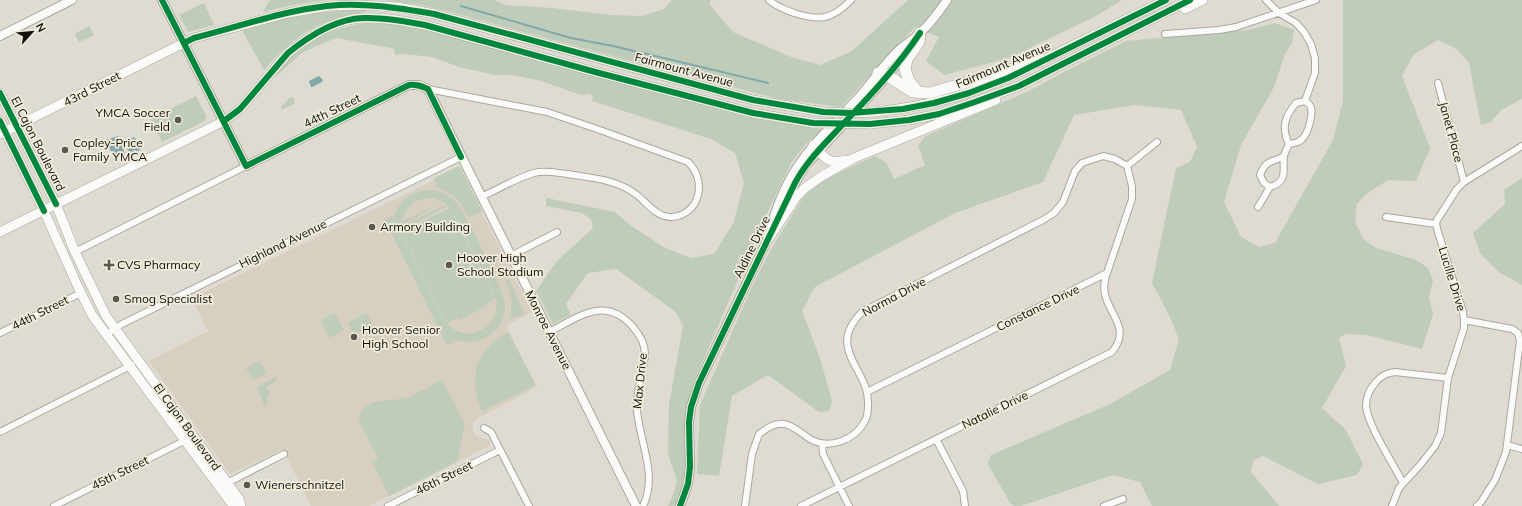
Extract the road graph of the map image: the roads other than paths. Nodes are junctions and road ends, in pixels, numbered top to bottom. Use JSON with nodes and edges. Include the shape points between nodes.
{"nodes":[{"id":1,"x":72,"y":0,"type":"edge"},
{"id":2,"x":162,"y":0,"type":"edge"},
{"id":3,"x":769,"y":0,"type":"edge"},
{"id":4,"x":851,"y":0,"type":"edge"},
{"id":5,"x":947,"y":0,"type":"edge"},
{"id":6,"x":1166,"y":0,"type":"edge"},
{"id":7,"x":1190,"y":0,"type":"edge"},
{"id":8,"x":1203,"y":0,"type":"edge"},
{"id":9,"x":1266,"y":0,"type":"edge"},
{"id":10,"x":1316,"y":0,"type":"edge"},
{"id":11,"x":1279,"y":13,"type":"junction"},
{"id":12,"x":920,"y":33,"type":"junction"},
{"id":13,"x":1165,"y":34,"type":"dead end"},
{"id":14,"x":0,"y":36,"type":"edge"},
{"id":15,"x":1119,"y":36,"type":"junction"},
{"id":16,"x":184,"y":43,"type":"junction"},
{"id":17,"x":1044,"y":60,"type":"junction"},
{"id":18,"x":882,"y":75,"type":"junction"},
{"id":19,"x":1438,"y":83,"type":"dead end"},
{"id":20,"x":1019,"y":86,"type":"junction"},
{"id":21,"x":428,"y":89,"type":"junction"},
{"id":22,"x":918,"y":92,"type":"junction"},
{"id":23,"x":0,"y":93,"type":"edge"},
{"id":24,"x":1306,"y":101,"type":"junction"},
{"id":25,"x":0,"y":121,"type":"edge"},
{"id":26,"x":224,"y":121,"type":"junction"},
{"id":27,"x":17,"y":126,"type":"junction"},
{"id":28,"x":3,"y":133,"type":"edge"},
{"id":29,"x":1157,"y":142,"type":"dead end"},
{"id":30,"x":1289,"y":144,"type":"junction"},
{"id":31,"x":1522,"y":146,"type":"edge"},
{"id":32,"x":816,"y":148,"type":"junction"},
{"id":33,"x":461,"y":156,"type":"junction"},
{"id":34,"x":1284,"y":156,"type":"junction"},
{"id":35,"x":854,"y":158,"type":"junction"},
{"id":36,"x":246,"y":166,"type":"junction"},
{"id":37,"x":1127,"y":166,"type":"junction"},
{"id":38,"x":1464,"y":182,"type":"junction"},
{"id":39,"x":1270,"y":187,"type":"junction"},
{"id":40,"x":482,"y":197,"type":"junction"},
{"id":41,"x":56,"y":204,"type":"junction"},
{"id":42,"x":1258,"y":207,"type":"dead end"},
{"id":43,"x":44,"y":211,"type":"junction"},
{"id":44,"x":1386,"y":217,"type":"dead end"},
{"id":45,"x":1436,"y":224,"type":"junction"},
{"id":46,"x":0,"y":232,"type":"edge"},
{"id":47,"x":557,"y":232,"type":"dead end"},
{"id":48,"x":57,"y":240,"type":"junction"},
{"id":49,"x":767,"y":241,"type":"junction"},
{"id":50,"x":75,"y":252,"type":"junction"},
{"id":51,"x":511,"y":256,"type":"junction"},
{"id":52,"x":1107,"y":273,"type":"junction"},
{"id":53,"x":80,"y":293,"type":"junction"},
{"id":54,"x":97,"y":299,"type":"junction"},
{"id":55,"x":1464,"y":320,"type":"junction"},
{"id":56,"x":115,"y":328,"type":"junction"},
{"id":57,"x":549,"y":332,"type":"junction"},
{"id":58,"x":0,"y":333,"type":"edge"},
{"id":59,"x":107,"y":334,"type":"junction"},
{"id":60,"x":135,"y":363,"type":"junction"},
{"id":61,"x":1448,"y":378,"type":"junction"},
{"id":62,"x":868,"y":392,"type":"junction"},
{"id":63,"x":484,"y":428,"type":"dead end"},
{"id":64,"x":0,"y":432,"type":"edge"},
{"id":65,"x":190,"y":438,"type":"junction"},
{"id":66,"x":936,"y":439,"type":"junction"},
{"id":67,"x":822,"y":444,"type":"junction"},
{"id":68,"x":1507,"y":445,"type":"junction"},
{"id":69,"x":1522,"y":449,"type":"edge"},
{"id":70,"x":500,"y":450,"type":"junction"},
{"id":71,"x":284,"y":454,"type":"dead end"},
{"id":72,"x":1403,"y":483,"type":"junction"},
{"id":73,"x":224,"y":485,"type":"junction"},
{"id":74,"x":840,"y":487,"type":"junction"},
{"id":75,"x":1123,"y":499,"type":"dead end"},
{"id":76,"x":54,"y":506,"type":"edge"},
{"id":77,"x":237,"y":506,"type":"edge"},
{"id":78,"x":241,"y":506,"type":"edge"},
{"id":79,"x":388,"y":506,"type":"edge"},
{"id":80,"x":529,"y":506,"type":"edge"},
{"id":81,"x":636,"y":506,"type":"edge"},
{"id":82,"x":643,"y":506,"type":"edge"},
{"id":83,"x":680,"y":506,"type":"edge"},
{"id":84,"x":745,"y":506,"type":"edge"},
{"id":85,"x":801,"y":506,"type":"edge"},
{"id":86,"x":849,"y":506,"type":"edge"},
{"id":87,"x":965,"y":506,"type":"edge"},
{"id":88,"x":1104,"y":506,"type":"edge"},
{"id":89,"x":1392,"y":506,"type":"edge"},
{"id":90,"x":1477,"y":506,"type":"edge"}],
"edges":[{"from":1,"to":14,"type":"street"},
{"from":2,"to":16,"type":"street"},
{"from":3,"to":4,"type":"street","via":[[780,8],[809,18],[834,14]]},
{"from":5,"to":12,"type":"street","name":"Aldine Drive","via":[[939,13]]},
{"from":6,"to":17,"type":"main road","name":"Fairmount Avenue"},
{"from":7,"to":15,"type":"main road","name":"Fairmount Avenue"},
{"from":8,"to":15,"type":"main road","via":[[1135,34]]},
{"from":9,"to":11,"type":"street"},
{"from":10,"to":11,"type":"street"},
{"from":11,"to":13,"type":"street","via":[[1230,28]]},
{"from":11,"to":24,"type":"street","via":[[1296,23],[1311,44],[1315,58],[1315,73]]},
{"from":12,"to":18,"type":"street","name":"Aldine Drive","via":[[908,50]]},
{"from":12,"to":22,"type":"highway","via":[[919,42],[907,59],[906,69],[909,80]]},
{"from":15,"to":20,"type":"main road","name":"Fairmount Avenue"},
{"from":16,"to":17,"type":"main road","name":"Fairmount Avenue","bridge":true,"via":[[194,38],[308,9],[359,5],[398,7],[434,14],[753,100],[823,112],[850,113],[903,109],[934,103],[970,93]]},
{"from":16,"to":26,"type":"street"},
{"from":16,"to":27,"type":"main road","name":"43rd Street"},
{"from":17,"to":22,"type":"highway","via":[[935,92]]},
{"from":18,"to":22,"type":"highway","via":[[906,89]]},
{"from":18,"to":32,"type":"street","name":"Aldine Drive"},
{"from":19,"to":38,"type":"street","name":"Janet Place"},
{"from":20,"to":26,"type":"main road","name":"Fairmount Avenue","bridge":true,"via":[[939,114],[909,120],[870,124],[813,122],[753,112],[425,25],[396,19],[362,18],[336,24],[297,46],[240,109]]},
{"from":20,"to":35,"type":"main road","via":[[984,106]]},
{"from":21,"to":33,"type":"street","name":"Monroe Avenue"},
{"from":21,"to":36,"type":"street","name":"44th Street","via":[[420,85],[409,85]]},
{"from":21,"to":40,"type":"street","name":"44th Street","via":[[547,112],[682,159],[692,166],[699,183],[698,197],[694,204],[687,212],[672,217],[659,214],[636,194],[619,185],[602,179],[549,172],[535,173]]},
{"from":23,"to":27,"type":"main road","name":"El Cajon Boulevard"},
{"from":24,"to":30,"type":"street","via":[[1296,103],[1289,112],[1284,130]]},
{"from":24,"to":30,"type":"street","via":[[1311,107],[1311,121],[1303,138]]},
{"from":25,"to":28,"type":"main road","name":"El Cajon Boulevard"},
{"from":26,"to":36,"type":"street"},
{"from":26,"to":41,"type":"main road","name":"Fairmount Avenue"},
{"from":27,"to":28,"type":"main road","name":"43rd Street"},
{"from":27,"to":41,"type":"main road","name":"El Cajon Boulevard"},
{"from":28,"to":43,"type":"main road","name":"El Cajon Boulevard"},
{"from":29,"to":37,"type":"street"},
{"from":30,"to":34,"type":"street"},
{"from":31,"to":38,"type":"street"},
{"from":32,"to":35,"type":"main road","via":[[826,159],[834,162]]},
{"from":32,"to":49,"type":"street","name":"Aldine Drive","via":[[802,160],[789,180],[773,218]]},
{"from":33,"to":40,"type":"street","name":"Monroe Avenue"},
{"from":33,"to":56,"type":"street","name":"Highland Avenue"},
{"from":34,"to":39,"type":"street","via":[[1284,177]]},
{"from":34,"to":39,"type":"street","via":[[1263,166],[1260,175],[1264,183]]},
{"from":35,"to":49,"type":"main road","via":[[805,188]]},
{"from":36,"to":50,"type":"street","name":"44th Street"},
{"from":37,"to":52,"type":"street","via":[[1132,199]]},
{"from":37,"to":62,"type":"street","name":"Norma Drive","via":[[1103,156],[1082,163],[1063,202],[1054,213],[862,312],[847,338],[849,353]]},
{"from":38,"to":45,"type":"street","via":[[1456,189]]},
{"from":39,"to":42,"type":"street"},
{"from":40,"to":51,"type":"street","name":"Monroe Avenue"},
{"from":41,"to":43,"type":"main road","name":"Fairmount Avenue"},
{"from":41,"to":50,"type":"main road","name":"El Cajon Boulevard"},
{"from":43,"to":46,"type":"main road","name":"Fairmount Avenue"},
{"from":43,"to":48,"type":"main road","name":"El Cajon Boulevard"},
{"from":44,"to":45,"type":"street"},
{"from":45,"to":55,"type":"street","name":"Lucille Drive"},
{"from":47,"to":51,"type":"street"},
{"from":48,"to":50,"type":"main road","via":[[66,245],[70,253]]},
{"from":48,"to":53,"type":"main road","name":"El Cajon Boulevard"},
{"from":49,"to":83,"type":"street","name":"Aldine Drive","via":[[699,383],[691,407],[690,467],[688,484]]},
{"from":50,"to":54,"type":"main road","name":"El Cajon Boulevard"},
{"from":51,"to":57,"type":"street","name":"Monroe Avenue"},
{"from":52,"to":62,"type":"street","name":"Constance Drive"},
{"from":52,"to":66,"type":"street","name":"Natalie Drive","via":[[1104,291],[1120,332],[1119,344],[1112,352]]},
{"from":53,"to":54,"type":"main road","via":[[92,294]]},
{"from":53,"to":58,"type":"street","name":"44th Street"},
{"from":53,"to":59,"type":"main road","name":"El Cajon Boulevard","via":[[92,315]]},
{"from":54,"to":56,"type":"main road","name":"El Cajon Boulevard"},
{"from":55,"to":61,"type":"street","name":"Lucille Drive","via":[[1464,328]]},
{"from":55,"to":68,"type":"street","via":[[1512,329],[1518,333],[1520,341]]},
{"from":56,"to":59,"type":"street","name":"Highland Avenue"},
{"from":56,"to":60,"type":"main road","name":"El Cajon Boulevard"},
{"from":57,"to":81,"type":"street","name":"Monroe Avenue"},
{"from":57,"to":82,"type":"street","name":"Max Drive","via":[[592,311],[602,310],[617,313],[641,337],[645,352],[636,411],[650,485]]},
{"from":59,"to":60,"type":"main road","name":"El Cajon Boulevard"},
{"from":60,"to":64,"type":"street"},
{"from":60,"to":65,"type":"main road","name":"El Cajon Boulevard"},
{"from":60,"to":65,"type":"main road","name":"El Cajon Boulevard","via":[[171,420],[178,423]]},
{"from":61,"to":72,"type":"street","name":"Lucille Drive","via":[[1439,438],[1421,464]]},
{"from":61,"to":72,"type":"street","via":[[1387,373],[1370,389],[1366,400],[1369,420]]},
{"from":62,"to":67,"type":"street","via":[[865,422],[853,436],[839,443]]},
{"from":63,"to":70,"type":"street","via":[[491,432]]},
{"from":65,"to":73,"type":"main road","name":"El Cajon Boulevard"},
{"from":65,"to":76,"type":"street","name":"45th Street"},
{"from":66,"to":74,"type":"street","name":"Natalie Drive"},
{"from":66,"to":87,"type":"street","via":[[962,491]]},
{"from":67,"to":74,"type":"street","via":[[823,454]]},
{"from":67,"to":84,"type":"street","via":[[784,424],[774,425],[759,434],[752,454]]},
{"from":68,"to":69,"type":"street"},
{"from":68,"to":90,"type":"street","via":[[1495,480]]},
{"from":70,"to":79,"type":"street","name":"46th Street"},
{"from":70,"to":80,"type":"street"},
{"from":71,"to":73,"type":"street"},
{"from":72,"to":89,"type":"street","name":"Lucille Drive"},
{"from":73,"to":77,"type":"main road","name":"El Cajon Boulevard","via":[[232,504]]},
{"from":73,"to":78,"type":"main road","name":"El Cajon Boulevard","via":[[239,499]]},
{"from":74,"to":85,"type":"street","name":"Natalie Drive"},
{"from":74,"to":86,"type":"street"},
{"from":75,"to":88,"type":"street"}]}
